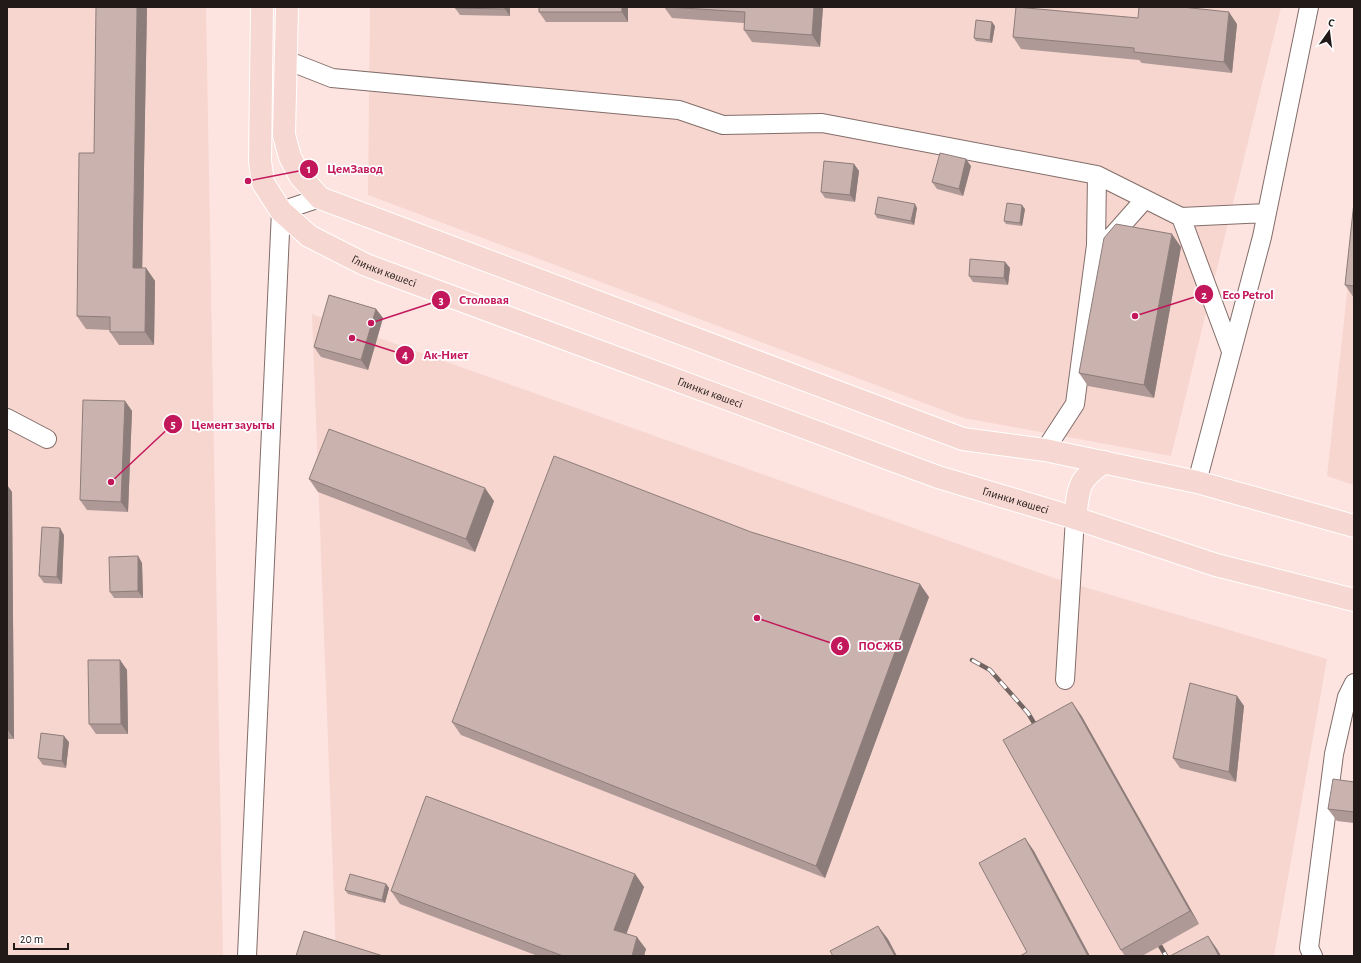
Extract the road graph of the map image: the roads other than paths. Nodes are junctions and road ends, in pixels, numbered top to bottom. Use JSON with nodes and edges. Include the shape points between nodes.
{"nodes":[{"id":1,"x":262,"y":7,"type":"edge"},
{"id":2,"x":287,"y":7,"type":"edge"},
{"id":3,"x":1309,"y":7,"type":"edge"},
{"id":4,"x":286,"y":60,"type":"junction"},
{"id":5,"x":1097,"y":175,"type":"junction"},
{"id":6,"x":320,"y":198,"type":"junction"},
{"id":7,"x":1145,"y":199,"type":"junction"},
{"id":8,"x":281,"y":211,"type":"junction"},
{"id":9,"x":1267,"y":213,"type":"junction"},
{"id":10,"x":1181,"y":217,"type":"junction"},
{"id":11,"x":1095,"y":255,"type":"junction"},
{"id":12,"x":1232,"y":351,"type":"junction"},
{"id":13,"x":7,"y":418,"type":"edge"},
{"id":14,"x":47,"y":439,"type":"dead end"},
{"id":15,"x":1045,"y":450,"type":"junction"},
{"id":16,"x":1104,"y":462,"type":"junction"},
{"id":17,"x":1197,"y":482,"type":"junction"},
{"id":18,"x":1075,"y":518,"type":"junction"},
{"id":19,"x":1354,"y":526,"type":"edge"},
{"id":20,"x":1354,"y":600,"type":"edge"},
{"id":21,"x":1065,"y":680,"type":"dead end"},
{"id":22,"x":1354,"y":683,"type":"edge"},
{"id":23,"x":246,"y":956,"type":"edge"},
{"id":24,"x":1313,"y":956,"type":"edge"}],
"edges":[{"from":1,"to":8,"type":"main road","name":"Глинки көшесі","via":[[260,161],[263,183]]},
{"from":2,"to":4,"type":"main road"},
{"from":3,"to":9,"type":"street"},
{"from":4,"to":5,"type":"street","via":[[332,78],[679,110],[723,125],[822,123]]},
{"from":4,"to":6,"type":"main road","via":[[284,135],[290,157],[300,176]]},
{"from":5,"to":7,"type":"street"},
{"from":5,"to":11,"type":"street"},
{"from":6,"to":8,"type":"street"},
{"from":6,"to":15,"type":"main road","via":[[963,439]]},
{"from":7,"to":10,"type":"street"},
{"from":7,"to":11,"type":"street"},
{"from":8,"to":18,"type":"main road","name":"Глинки көшесі","via":[[309,236],[366,265],[938,477]]},
{"from":8,"to":23,"type":"street"},
{"from":9,"to":10,"type":"street"},
{"from":9,"to":12,"type":"street"},
{"from":10,"to":12,"type":"street"},
{"from":11,"to":15,"type":"street","via":[[1075,404]]},
{"from":12,"to":17,"type":"street"},
{"from":13,"to":14,"type":"street"},
{"from":15,"to":16,"type":"main road"},
{"from":16,"to":17,"type":"main road"},
{"from":16,"to":18,"type":"main road","via":[[1081,481]]},
{"from":17,"to":19,"type":"main road"},
{"from":18,"to":20,"type":"main road","name":"Глинки көшесі","via":[[1216,565]]},
{"from":18,"to":21,"type":"street"},
{"from":22,"to":24,"type":"street","via":[[1347,697],[1334,754],[1309,948]]}]}
